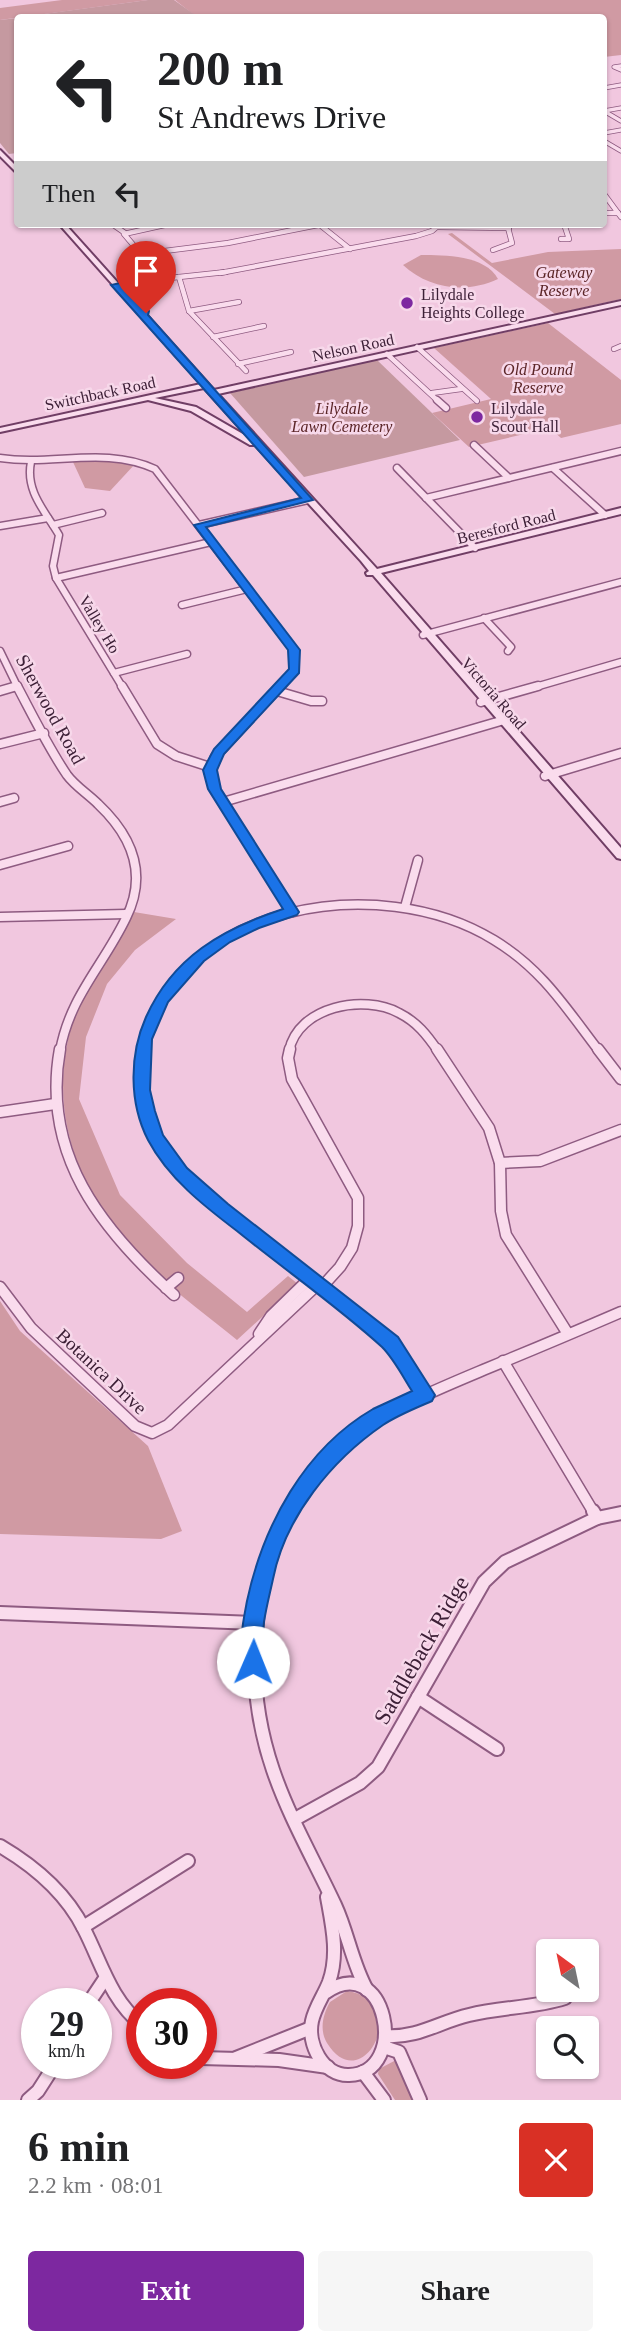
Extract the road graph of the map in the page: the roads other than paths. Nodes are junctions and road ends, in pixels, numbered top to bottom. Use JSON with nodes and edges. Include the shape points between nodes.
{"nodes":[{"id":1,"x":0,"y":152,"type":"edge"},
{"id":2,"x":14,"y":168,"type":"edge"},
{"id":3,"x":607,"y":198,"type":"edge"},
{"id":4,"x":618,"y":214,"type":"edge"},
{"id":5,"x":68,"y":228,"type":"edge"},
{"id":6,"x":118,"y":228,"type":"edge"},
{"id":7,"x":149,"y":228,"type":"edge"},
{"id":8,"x":302,"y":228,"type":"edge"},
{"id":9,"x":326,"y":228,"type":"edge"},
{"id":10,"x":434,"y":228,"type":"edge"},
{"id":11,"x":508,"y":228,"type":"edge"},
{"id":12,"x":565,"y":228,"type":"edge"},
{"id":13,"x":125,"y":233,"type":"junction"},
{"id":14,"x":561,"y":239,"type":"dead end"},
{"id":15,"x":569,"y":239,"type":"junction"},
{"id":16,"x":576,"y":239,"type":"dead end"},
{"id":17,"x":349,"y":248,"type":"junction"},
{"id":18,"x":493,"y":250,"type":"dead end"},
{"id":19,"x":141,"y":254,"type":"junction"},
{"id":20,"x":125,"y":256,"type":"dead end"},
{"id":21,"x":179,"y":277,"type":"junction"},
{"id":22,"x":119,"y":286,"type":"junction"},
{"id":23,"x":621,"y":303,"type":"edge"},
{"id":24,"x":244,"y":307,"type":"dead end"},
{"id":25,"x":188,"y":311,"type":"junction"},
{"id":26,"x":269,"y":331,"type":"dead end"},
{"id":27,"x":212,"y":337,"type":"junction"},
{"id":28,"x":621,"y":346,"type":"edge"},
{"id":29,"x":417,"y":347,"type":"junction"},
{"id":30,"x":614,"y":349,"type":"dead end"},
{"id":31,"x":387,"y":354,"type":"junction"},
{"id":32,"x":297,"y":358,"type":"dead end"},
{"id":33,"x":238,"y":364,"type":"junction"},
{"id":34,"x":191,"y":367,"type":"joint"},
{"id":35,"x":246,"y":371,"type":"dead end"},
{"id":36,"x":207,"y":385,"type":"junction"},
{"id":37,"x":461,"y":388,"type":"junction"},
{"id":38,"x":215,"y":392,"type":"junction"},
{"id":39,"x":432,"y":393,"type":"junction"},
{"id":40,"x":142,"y":399,"type":"junction"},
{"id":41,"x":477,"y":401,"type":"dead end"},
{"id":42,"x":446,"y":408,"type":"dead end"},
{"id":43,"x":0,"y":430,"type":"edge"},
{"id":44,"x":474,"y":445,"type":"dead end"},
{"id":45,"x":263,"y":448,"type":"junction"},
{"id":46,"x":621,"y":451,"type":"edge"},
{"id":47,"x":0,"y":458,"type":"edge"},
{"id":48,"x":31,"y":462,"type":"junction"},
{"id":49,"x":397,"y":468,"type":"dead end"},
{"id":50,"x":553,"y":468,"type":"junction"},
{"id":51,"x":509,"y":478,"type":"junction"},
{"id":52,"x":426,"y":498,"type":"junction"},
{"id":53,"x":308,"y":500,"type":"junction"},
{"id":54,"x":621,"y":511,"type":"edge"},
{"id":55,"x":102,"y":513,"type":"dead end"},
{"id":56,"x":606,"y":515,"type":"junction"},
{"id":57,"x":49,"y":519,"type":"junction"},
{"id":58,"x":199,"y":525,"type":"junction"},
{"id":59,"x":0,"y":526,"type":"edge"},
{"id":60,"x":211,"y":542,"type":"junction"},
{"id":61,"x":475,"y":548,"type":"junction"},
{"id":62,"x":374,"y":574,"type":"junction"},
{"id":63,"x":56,"y":578,"type":"junction"},
{"id":64,"x":621,"y":582,"type":"edge"},
{"id":65,"x":247,"y":589,"type":"junction"},
{"id":66,"x":182,"y":606,"type":"dead end"},
{"id":67,"x":484,"y":618,"type":"junction"},
{"id":68,"x":426,"y":634,"type":"junction"},
{"id":69,"x":508,"y":651,"type":"dead end"},
{"id":70,"x":0,"y":652,"type":"edge"},
{"id":71,"x":187,"y":654,"type":"dead end"},
{"id":72,"x":617,"y":663,"type":"edge"},
{"id":73,"x":621,"y":672,"type":"edge"},
{"id":74,"x":114,"y":673,"type":"junction"},
{"id":75,"x":18,"y":686,"type":"junction"},
{"id":76,"x":0,"y":691,"type":"edge"},
{"id":77,"x":277,"y":691,"type":"junction"},
{"id":78,"x":322,"y":701,"type":"dead end"},
{"id":79,"x":484,"y":701,"type":"junction"},
{"id":80,"x":501,"y":721,"type":"junction"},
{"id":81,"x":44,"y":733,"type":"junction"},
{"id":82,"x":0,"y":744,"type":"edge"},
{"id":83,"x":621,"y":753,"type":"edge"},
{"id":84,"x":210,"y":767,"type":"junction"},
{"id":85,"x":548,"y":775,"type":"junction"},
{"id":86,"x":14,"y":798,"type":"dead end"},
{"id":87,"x":0,"y":802,"type":"edge"},
{"id":88,"x":223,"y":802,"type":"junction"},
{"id":89,"x":68,"y":846,"type":"dead end"},
{"id":90,"x":620,"y":859,"type":"edge"},
{"id":91,"x":418,"y":860,"type":"dead end"},
{"id":92,"x":0,"y":865,"type":"edge"},
{"id":93,"x":405,"y":907,"type":"junction"},
{"id":94,"x":292,"y":912,"type":"junction"},
{"id":95,"x":126,"y":914,"type":"junction"},
{"id":96,"x":0,"y":917,"type":"edge"},
{"id":97,"x":621,"y":1079,"type":"edge"},
{"id":98,"x":55,"y":1104,"type":"junction"},
{"id":99,"x":0,"y":1111,"type":"edge"},
{"id":100,"x":621,"y":1130,"type":"edge"},
{"id":101,"x":500,"y":1163,"type":"junction"},
{"id":102,"x":178,"y":1278,"type":"dead end"},
{"id":103,"x":316,"y":1284,"type":"junction"},
{"id":104,"x":0,"y":1287,"type":"edge"},
{"id":105,"x":621,"y":1312,"type":"edge"},
{"id":106,"x":568,"y":1334,"type":"junction"},
{"id":107,"x":503,"y":1361,"type":"junction"},
{"id":108,"x":425,"y":1395,"type":"junction"},
{"id":109,"x":621,"y":1513,"type":"edge"},
{"id":110,"x":597,"y":1518,"type":"junction"},
{"id":111,"x":0,"y":1612,"type":"edge"},
{"id":112,"x":254,"y":1623,"type":"junction"},
{"id":113,"x":418,"y":1697,"type":"junction"},
{"id":114,"x":497,"y":1749,"type":"dead end"},
{"id":115,"x":295,"y":1819,"type":"junction"},
{"id":116,"x":0,"y":1846,"type":"edge"},
{"id":117,"x":188,"y":1861,"type":"dead end"},
{"id":118,"x":326,"y":1885,"type":"junction"},
{"id":119,"x":83,"y":1927,"type":"junction"},
{"id":120,"x":104,"y":1980,"type":"junction"},
{"id":121,"x":99,"y":1988,"type":"edge"},
{"id":122,"x":367,"y":1990,"type":"junction"},
{"id":123,"x":325,"y":1993,"type":"junction"},
{"id":124,"x":554,"y":2002,"type":"edge"},
{"id":125,"x":126,"y":2010,"type":"edge"},
{"id":126,"x":311,"y":2028,"type":"junction"},
{"id":127,"x":385,"y":2041,"type":"junction"},
{"id":128,"x":217,"y":2059,"type":"edge"},
{"id":129,"x":231,"y":2060,"type":"junction"},
{"id":130,"x":328,"y":2067,"type":"junction"},
{"id":131,"x":363,"y":2072,"type":"junction"},
{"id":132,"x":46,"y":2079,"type":"edge"},
{"id":133,"x":29,"y":2100,"type":"edge"},
{"id":134,"x":384,"y":2100,"type":"edge"},
{"id":135,"x":420,"y":2100,"type":"edge"}],
"edges":[{"from":1,"to":2,"type":"main road"},
{"from":3,"to":4,"type":"street"},
{"from":5,"to":22,"type":"main road","name":"Victoria Road"},
{"from":6,"to":13,"type":"street"},
{"from":7,"to":13,"type":"street"},
{"from":8,"to":19,"type":"street"},
{"from":9,"to":17,"type":"street"},
{"from":10,"to":17,"type":"street","via":[[421,235]]},
{"from":11,"to":18,"type":"street","via":[[512,243]]},
{"from":12,"to":15,"type":"street"},
{"from":13,"to":19,"type":"street"},
{"from":14,"to":15,"type":"street"},
{"from":15,"to":16,"type":"street"},
{"from":17,"to":21,"type":"street","via":[[248,269]]},
{"from":19,"to":20,"type":"street"},
{"from":21,"to":22,"type":"street"},
{"from":21,"to":25,"type":"street"},
{"from":22,"to":34,"type":"main road","name":"Victoria Road"},
{"from":23,"to":29,"type":"main road","name":"Nelson Road"},
{"from":24,"to":25,"type":"street","via":[[237,300]]},
{"from":25,"to":27,"type":"street"},
{"from":26,"to":27,"type":"street","via":[[262,324]]},
{"from":27,"to":33,"type":"street"},
{"from":28,"to":30,"type":"street"},
{"from":29,"to":31,"type":"main road","name":"Nelson Road"},
{"from":29,"to":37,"type":"street"},
{"from":31,"to":38,"type":"main road","name":"Nelson Road"},
{"from":31,"to":39,"type":"street"},
{"from":32,"to":33,"type":"street","via":[[289,350]]},
{"from":33,"to":35,"type":"street"},
{"from":34,"to":36,"type":"main road","name":"Victoria Road"},
{"from":36,"to":38,"type":"main road","name":"Victoria Road"},
{"from":36,"to":40,"type":"main road","name":"Switchback Road"},
{"from":37,"to":39,"type":"street"},
{"from":37,"to":41,"type":"street"},
{"from":38,"to":45,"type":"main road","name":"Victoria Road"},
{"from":39,"to":42,"type":"street"},
{"from":40,"to":43,"type":"main road","name":"Switchback Road"},
{"from":40,"to":45,"type":"main road","via":[[193,409]]},
{"from":44,"to":51,"type":"street"},
{"from":45,"to":53,"type":"main road","name":"Victoria Road"},
{"from":46,"to":50,"type":"street"},
{"from":47,"to":48,"type":"street"},
{"from":48,"to":57,"type":"street","via":[[29,483]]},
{"from":48,"to":58,"type":"street","via":[[101,456],[145,464],[163,477]]},
{"from":49,"to":52,"type":"street"},
{"from":50,"to":51,"type":"street"},
{"from":50,"to":56,"type":"street"},
{"from":51,"to":52,"type":"street"},
{"from":52,"to":61,"type":"street"},
{"from":53,"to":58,"type":"street"},
{"from":53,"to":62,"type":"main road","name":"Victoria Road"},
{"from":54,"to":56,"type":"main road","name":"Beresford Road"},
{"from":55,"to":57,"type":"street"},
{"from":56,"to":61,"type":"main road","name":"Beresford Road"},
{"from":57,"to":59,"type":"street"},
{"from":57,"to":63,"type":"street","via":[[60,539],[51,564]]},
{"from":58,"to":60,"type":"street"},
{"from":60,"to":63,"type":"street"},
{"from":60,"to":65,"type":"street"},
{"from":61,"to":62,"type":"main road","name":"Beresford Road"},
{"from":62,"to":68,"type":"main road","name":"Victoria Road"},
{"from":63,"to":74,"type":"street","name":"Valley Ho"},
{"from":64,"to":67,"type":"street"},
{"from":65,"to":66,"type":"street"},
{"from":65,"to":77,"type":"street","via":[[294,650],[295,670]]},
{"from":67,"to":68,"type":"street"},
{"from":67,"to":69,"type":"street","via":[[512,647]]},
{"from":68,"to":79,"type":"main road","name":"Victoria Road"},
{"from":70,"to":75,"type":"street","name":"Sherwood Road"},
{"from":71,"to":74,"type":"street"},
{"from":72,"to":73,"type":"street"},
{"from":72,"to":79,"type":"street"},
{"from":74,"to":84,"type":"street","name":"Valley Ho","via":[[157,744]]},
{"from":75,"to":76,"type":"street"},
{"from":75,"to":81,"type":"street","name":"Sherwood Road"},
{"from":77,"to":78,"type":"street"},
{"from":77,"to":84,"type":"street","via":[[218,752]]},
{"from":79,"to":80,"type":"main road","name":"Victoria Road"},
{"from":80,"to":85,"type":"main road","name":"Victoria Road"},
{"from":80,"to":88,"type":"street"},
{"from":81,"to":82,"type":"street"},
{"from":81,"to":95,"type":"street","name":"Sherwood Road","via":[[69,777],[111,816],[130,843],[137,873]]},
{"from":83,"to":85,"type":"street"},
{"from":84,"to":88,"type":"street","via":[[212,783]]},
{"from":85,"to":90,"type":"main road","name":"Victoria Road"},
{"from":86,"to":87,"type":"street"},
{"from":88,"to":94,"type":"street"},
{"from":89,"to":92,"type":"street"},
{"from":91,"to":93,"type":"street"},
{"from":93,"to":94,"type":"street","via":[[338,904]]},
{"from":93,"to":97,"type":"street","via":[[459,922],[526,961]]},
{"from":94,"to":103,"type":"street","via":[[225,938],[178,978],[162,999],[144,1039],[142,1090],[156,1138],[181,1173]]},
{"from":95,"to":96,"type":"street"},
{"from":95,"to":98,"type":"street","name":"Sherwood Road","via":[[73,1006],[60,1052]]},
{"from":98,"to":99,"type":"street"},
{"from":98,"to":102,"type":"street","name":"Sherwood Road","via":[[66,1154],[101,1220],[132,1258],[170,1291]]},
{"from":100,"to":101,"type":"street","via":[[540,1161]]},
{"from":101,"to":103,"type":"street","name":"Botanica Drive","via":[[489,1128],[424,1030],[412,1020],[398,1012],[360,1005],[332,1007],[315,1016],[291,1042],[289,1068],[352,1184],[360,1219],[350,1254]]},
{"from":101,"to":106,"type":"street","name":"Botanica Drive","via":[[506,1235]]},
{"from":103,"to":104,"type":"street","name":"Botanica Drive","via":[[159,1432],[143,1432],[31,1328]]},
{"from":103,"to":108,"type":"street","via":[[391,1343]]},
{"from":105,"to":106,"type":"street"},
{"from":106,"to":107,"type":"street"},
{"from":107,"to":108,"type":"street"},
{"from":107,"to":110,"type":"street"},
{"from":108,"to":112,"type":"street","via":[[379,1416],[354,1434],[309,1482],[276,1537]]},
{"from":109,"to":110,"type":"street","name":"Saddleback Ridge"},
{"from":110,"to":113,"type":"street","name":"Saddleback Ridge","via":[[505,1562],[484,1582]]},
{"from":111,"to":112,"type":"street"},
{"from":112,"to":115,"type":"street","via":[[258,1716],[273,1770]]},
{"from":113,"to":114,"type":"street"},
{"from":113,"to":115,"type":"street","name":"Saddleback Ridge","via":[[370,1776]]},
{"from":115,"to":118,"type":"street"},
{"from":116,"to":119,"type":"street","via":[[51,1884]]},
{"from":117,"to":119,"type":"street"},
{"from":118,"to":122,"type":"street"},
{"from":118,"to":123,"type":"street","via":[[335,1948]]},
{"from":119,"to":120,"type":"street"},
{"from":120,"to":121,"type":"street"},
{"from":120,"to":125,"type":"street"},
{"from":122,"to":123,"type":"street","via":[[345,1984]]},
{"from":122,"to":127,"type":"street","via":[[380,2004]]},
{"from":123,"to":126,"type":"street"},
{"from":124,"to":127,"type":"street","via":[[468,2015],[406,2039]]},
{"from":126,"to":129,"type":"street"},
{"from":126,"to":130,"type":"street","via":[[315,2050]]},
{"from":127,"to":131,"type":"street","via":[[375,2062]]},
{"from":127,"to":135,"type":"street","via":[[399,2052]]},
{"from":128,"to":129,"type":"street"},
{"from":129,"to":130,"type":"street"},
{"from":130,"to":131,"type":"street","via":[[346,2075]]},
{"from":131,"to":134,"type":"street"},
{"from":132,"to":133,"type":"street"}]}
